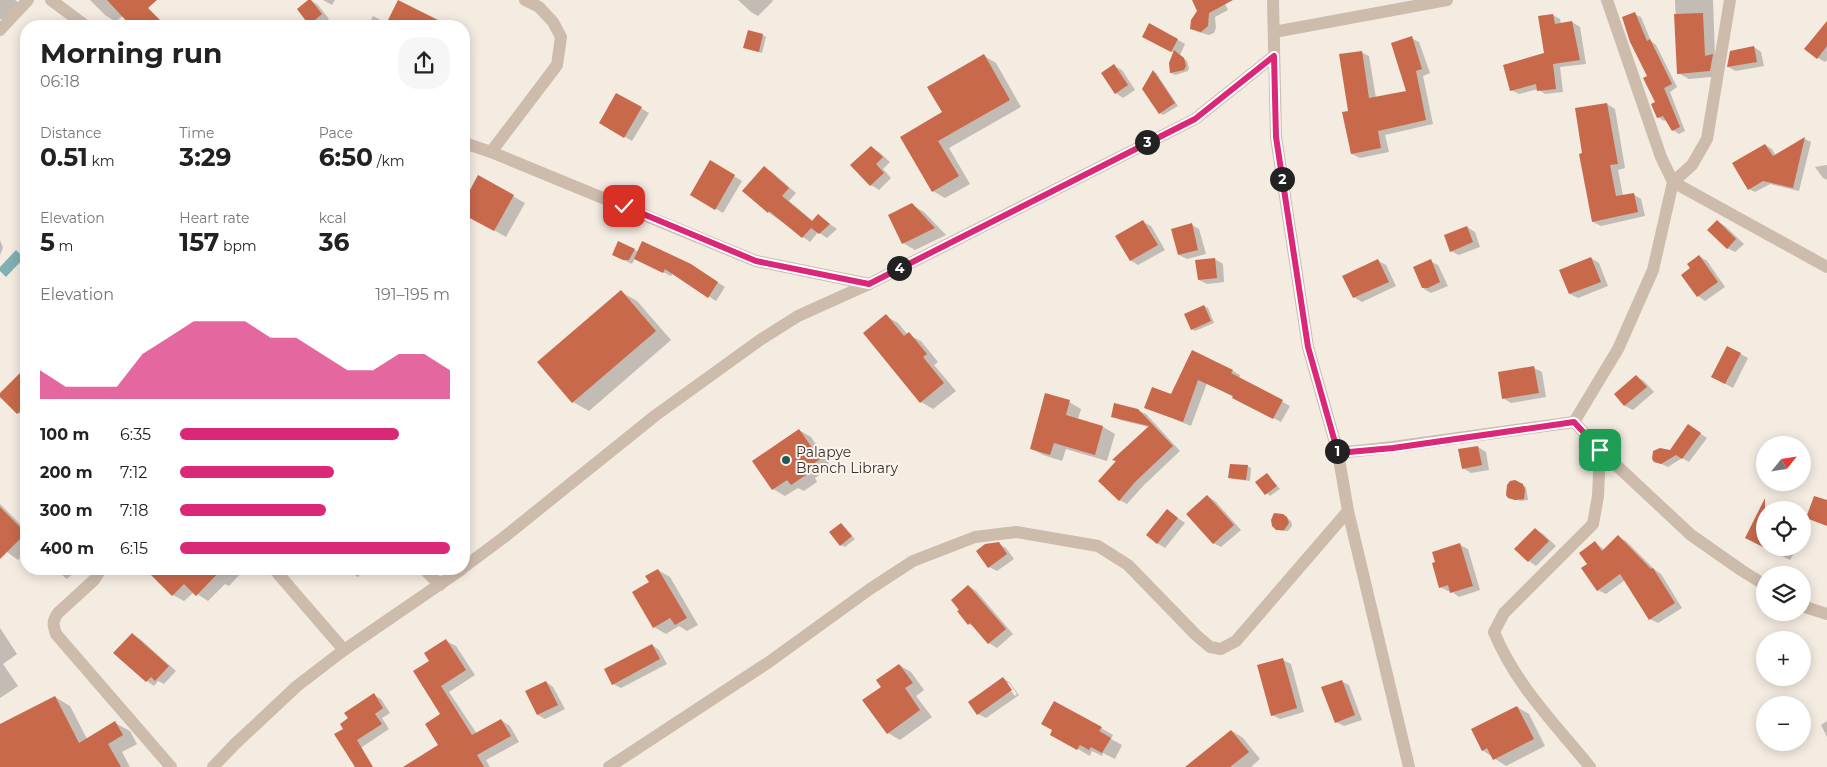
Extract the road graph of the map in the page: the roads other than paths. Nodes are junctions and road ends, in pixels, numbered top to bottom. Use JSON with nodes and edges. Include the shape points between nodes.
{"nodes":[{"id":1,"x":28,"y":0,"type":"edge"},
{"id":2,"x":51,"y":0,"type":"edge"},
{"id":3,"x":525,"y":0,"type":"edge"},
{"id":4,"x":1273,"y":0,"type":"edge"},
{"id":5,"x":1447,"y":0,"type":"edge"},
{"id":6,"x":1607,"y":0,"type":"edge"},
{"id":7,"x":1730,"y":0,"type":"edge"},
{"id":8,"x":78,"y":20,"type":"edge"},
{"id":9,"x":0,"y":30,"type":"edge"},
{"id":10,"x":1274,"y":32,"type":"junction"},
{"id":11,"x":1274,"y":56,"type":"junction"},
{"id":12,"x":470,"y":144,"type":"edge"},
{"id":13,"x":491,"y":152,"type":"junction"},
{"id":14,"x":1673,"y":182,"type":"junction"},
{"id":15,"x":1827,"y":267,"type":"edge"},
{"id":16,"x":869,"y":284,"type":"junction"},
{"id":17,"x":1574,"y":422,"type":"junction"},
{"id":18,"x":1600,"y":450,"type":"junction"},
{"id":19,"x":1338,"y":453,"type":"junction"},
{"id":20,"x":1348,"y":511,"type":"junction"},
{"id":21,"x":470,"y":563,"type":"edge"},
{"id":22,"x":97,"y":575,"type":"edge"},
{"id":23,"x":279,"y":575,"type":"edge"},
{"id":24,"x":430,"y":575,"type":"edge"},
{"id":25,"x":454,"y":575,"type":"edge"},
{"id":26,"x":1756,"y":580,"type":"edge"},
{"id":27,"x":440,"y":585,"type":"junction"},
{"id":28,"x":1811,"y":609,"type":"edge"},
{"id":29,"x":1827,"y":614,"type":"edge"},
{"id":30,"x":344,"y":650,"type":"junction"},
{"id":31,"x":171,"y":767,"type":"edge"},
{"id":32,"x":214,"y":767,"type":"edge"},
{"id":33,"x":609,"y":767,"type":"edge"},
{"id":34,"x":1409,"y":767,"type":"edge"},
{"id":35,"x":1590,"y":767,"type":"edge"}],
"edges":[{"from":1,"to":9,"type":"street"},
{"from":2,"to":8,"type":"street"},
{"from":3,"to":13,"type":"street","via":[[539,7],[561,37],[557,65]]},
{"from":4,"to":10,"type":"street"},
{"from":5,"to":10,"type":"street"},
{"from":6,"to":14,"type":"street","via":[[1661,157]]},
{"from":7,"to":14,"type":"street","via":[[1707,139],[1692,165]]},
{"from":10,"to":11,"type":"street"},
{"from":11,"to":16,"type":"street","via":[[1195,119]]},
{"from":11,"to":19,"type":"street","via":[[1276,137],[1308,347]]},
{"from":12,"to":13,"type":"street"},
{"from":13,"to":16,"type":"street","via":[[756,261]]},
{"from":14,"to":15,"type":"street"},
{"from":14,"to":17,"type":"street","via":[[1654,270],[1618,349]]},
{"from":16,"to":21,"type":"street","via":[[798,316],[760,340],[656,415]]},
{"from":17,"to":18,"type":"street"},
{"from":17,"to":19,"type":"street"},
{"from":18,"to":26,"type":"street","via":[[1691,535]]},
{"from":18,"to":35,"type":"street","via":[[1593,524],[1504,613],[1494,632],[1503,654],[1532,697]]},
{"from":19,"to":20,"type":"street"},
{"from":20,"to":33,"type":"street","via":[[1236,641],[1221,649],[1210,647],[1128,565],[1098,546],[1016,532],[975,538],[913,561],[769,662]]},
{"from":20,"to":34,"type":"street"},
{"from":22,"to":31,"type":"street","via":[[54,618],[56,634]]},
{"from":23,"to":30,"type":"street"},
{"from":24,"to":27,"type":"street"},
{"from":25,"to":27,"type":"street"},
{"from":27,"to":30,"type":"street"},
{"from":28,"to":29,"type":"street"},
{"from":30,"to":32,"type":"street","via":[[297,686]]}]}
